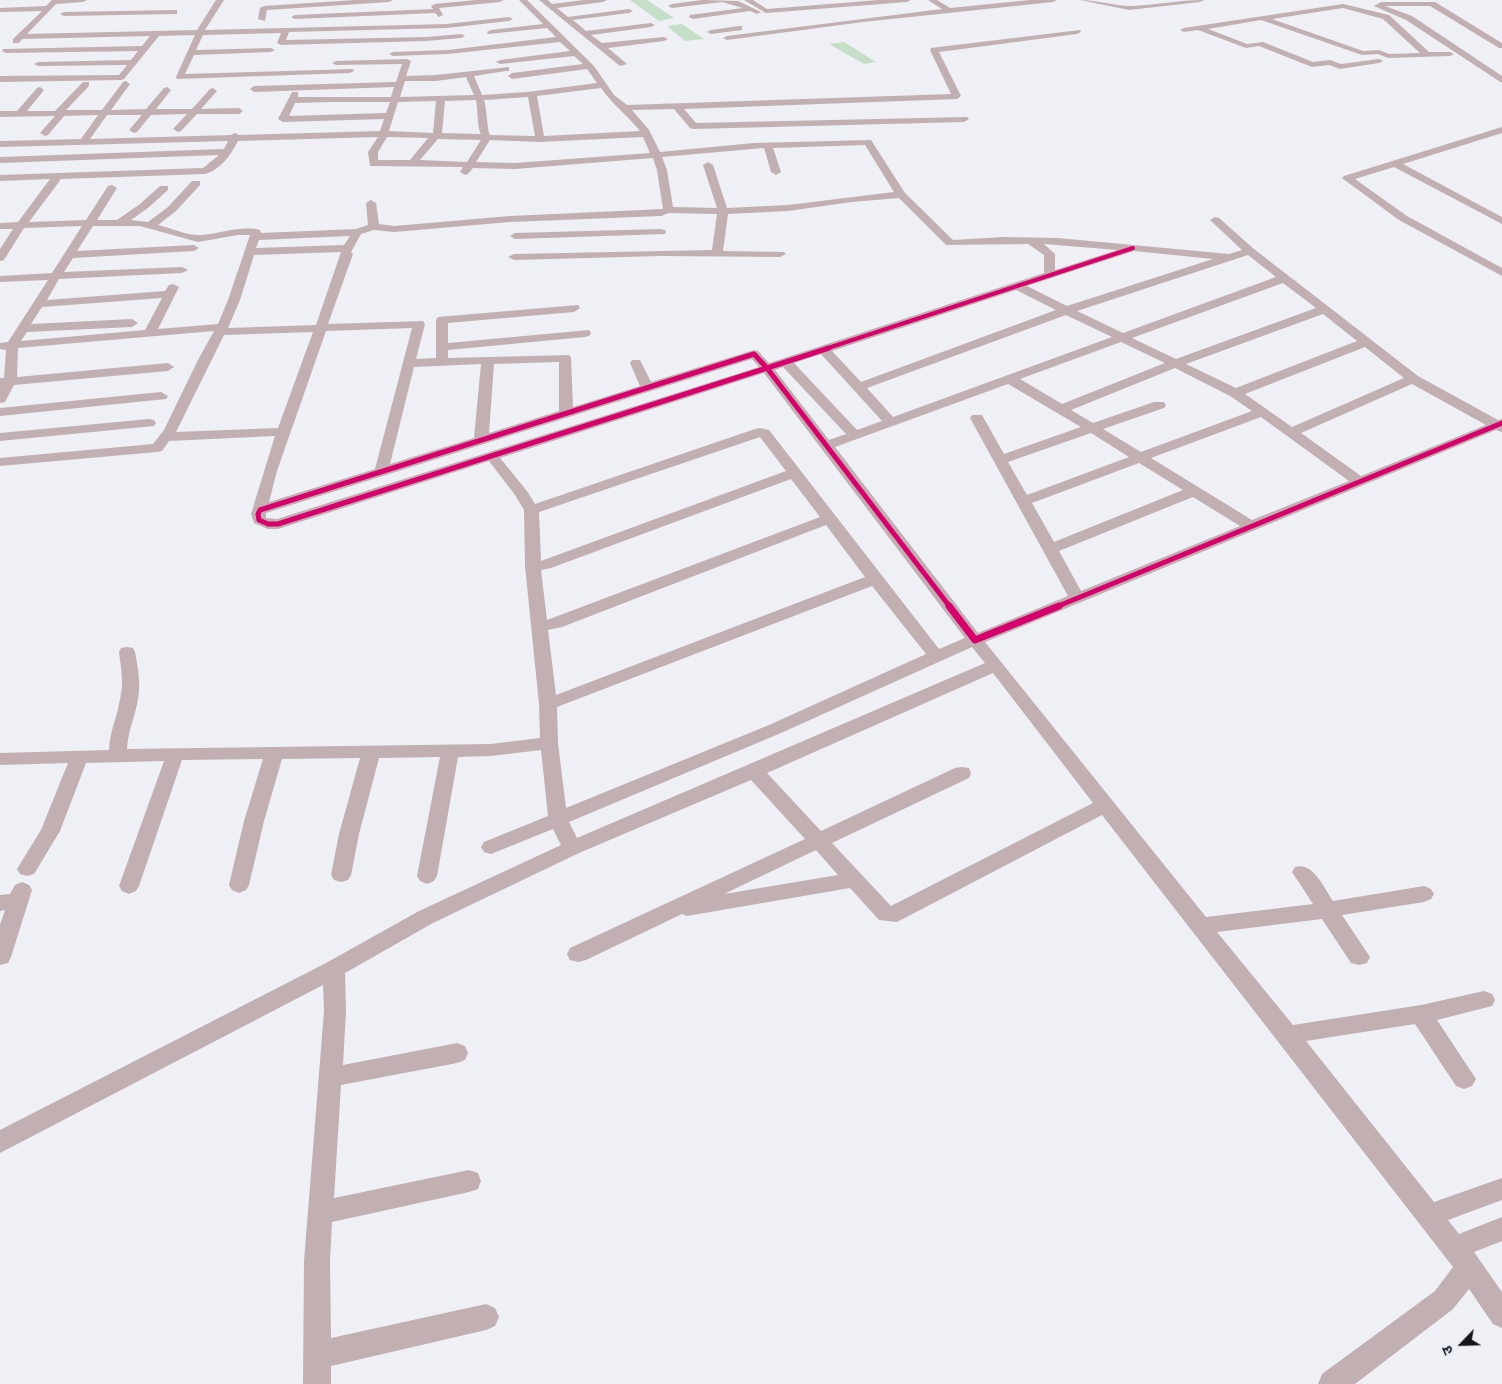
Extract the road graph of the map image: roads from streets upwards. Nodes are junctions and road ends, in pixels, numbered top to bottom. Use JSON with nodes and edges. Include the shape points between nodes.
{"nodes":[{"id":1,"x":22,"y":0,"type":"edge"},
{"id":2,"x":84,"y":0,"type":"edge"},
{"id":3,"x":220,"y":0,"type":"edge"},
{"id":4,"x":266,"y":0,"type":"edge"},
{"id":5,"x":389,"y":0,"type":"edge"},
{"id":6,"x":500,"y":0,"type":"edge"},
{"id":7,"x":523,"y":0,"type":"edge"},
{"id":8,"x":543,"y":0,"type":"edge"},
{"id":9,"x":602,"y":0,"type":"edge"},
{"id":10,"x":722,"y":0,"type":"edge"},
{"id":11,"x":766,"y":0,"type":"edge"},
{"id":12,"x":907,"y":0,"type":"edge"},
{"id":13,"x":944,"y":0,"type":"edge"},
{"id":14,"x":1052,"y":0,"type":"edge"},
{"id":15,"x":1090,"y":0,"type":"edge"},
{"id":16,"x":1200,"y":0,"type":"edge"},
{"id":17,"x":55,"y":1,"type":"edge"},
{"id":18,"x":490,"y":1,"type":"edge"},
{"id":19,"x":933,"y":1,"type":"edge"},
{"id":20,"x":870,"y":3,"type":"junction"},
{"id":21,"x":1377,"y":4,"type":"edge"},
{"id":22,"x":749,"y":5,"type":"edge"},
{"id":23,"x":551,"y":6,"type":"junction"},
{"id":24,"x":672,"y":6,"type":"dead end"},
{"id":25,"x":264,"y":8,"type":"junction"},
{"id":26,"x":827,"y":8,"type":"junction"},
{"id":27,"x":14,"y":9,"type":"junction"},
{"id":28,"x":47,"y":10,"type":"junction"},
{"id":29,"x":949,"y":10,"type":"junction"},
{"id":30,"x":436,"y":11,"type":"junction"},
{"id":31,"x":629,"y":11,"type":"dead end"},
{"id":32,"x":1,"y":12,"type":"edge"},
{"id":33,"x":763,"y":12,"type":"junction"},
{"id":34,"x":1395,"y":13,"type":"junction"},
{"id":35,"x":64,"y":14,"type":"dead end"},
{"id":36,"x":73,"y":14,"type":"junction"},
{"id":37,"x":446,"y":15,"type":"dead end"},
{"id":38,"x":693,"y":17,"type":"dead end"},
{"id":39,"x":272,"y":18,"type":"dead end"},
{"id":40,"x":291,"y":18,"type":"dead end"},
{"id":41,"x":882,"y":18,"type":"junction"},
{"id":42,"x":1262,"y":18,"type":"junction"},
{"id":43,"x":253,"y":19,"type":"dead end"},
{"id":44,"x":262,"y":19,"type":"junction"},
{"id":45,"x":509,"y":19,"type":"junction"},
{"id":46,"x":567,"y":19,"type":"junction"},
{"id":47,"x":777,"y":19,"type":"dead end"},
{"id":48,"x":207,"y":21,"type":"junction"},
{"id":49,"x":216,"y":21,"type":"dead end"},
{"id":50,"x":167,"y":22,"type":"junction"},
{"id":51,"x":843,"y":23,"type":"junction"},
{"id":52,"x":95,"y":25,"type":"dead end"},
{"id":53,"x":651,"y":25,"type":"dead end"},
{"id":54,"x":548,"y":26,"type":"junction"},
{"id":55,"x":129,"y":27,"type":"dead end"},
{"id":56,"x":810,"y":27,"type":"junction"},
{"id":57,"x":1199,"y":28,"type":"junction"},
{"id":58,"x":286,"y":29,"type":"junction"},
{"id":59,"x":517,"y":29,"type":"junction"},
{"id":60,"x":1184,"y":30,"type":"dead end"},
{"id":61,"x":200,"y":32,"type":"junction"},
{"id":62,"x":711,"y":32,"type":"dead end"},
{"id":63,"x":1077,"y":32,"type":"dead end"},
{"id":64,"x":585,"y":33,"type":"junction"},
{"id":65,"x":123,"y":34,"type":"junction"},
{"id":66,"x":826,"y":34,"type":"dead end"},
{"id":67,"x":84,"y":35,"type":"junction"},
{"id":68,"x":469,"y":35,"type":"dead end"},
{"id":69,"x":278,"y":38,"type":"dead end"},
{"id":70,"x":727,"y":38,"type":"dead end"},
{"id":71,"x":562,"y":39,"type":"junction"},
{"id":72,"x":664,"y":39,"type":"dead end"},
{"id":73,"x":18,"y":40,"type":"junction"},
{"id":74,"x":241,"y":40,"type":"dead end"},
{"id":75,"x":486,"y":40,"type":"junction"},
{"id":76,"x":0,"y":43,"type":"edge"},
{"id":77,"x":601,"y":46,"type":"junction"},
{"id":78,"x":1502,"y":46,"type":"edge"},
{"id":79,"x":145,"y":48,"type":"junction"},
{"id":80,"x":56,"y":50,"type":"junction"},
{"id":81,"x":270,"y":50,"type":"dead end"},
{"id":82,"x":191,"y":53,"type":"junction"},
{"id":83,"x":576,"y":53,"type":"junction"},
{"id":84,"x":3,"y":54,"type":"edge"},
{"id":85,"x":1362,"y":54,"type":"junction"},
{"id":86,"x":1450,"y":54,"type":"junction"},
{"id":87,"x":1427,"y":55,"type":"junction"},
{"id":88,"x":328,"y":60,"type":"dead end"},
{"id":89,"x":338,"y":60,"type":"junction"},
{"id":90,"x":133,"y":62,"type":"junction"},
{"id":91,"x":38,"y":64,"type":"junction"},
{"id":92,"x":623,"y":64,"type":"dead end"},
{"id":93,"x":194,"y":65,"type":"dead end"},
{"id":94,"x":185,"y":66,"type":"junction"},
{"id":95,"x":589,"y":66,"type":"junction"},
{"id":96,"x":405,"y":69,"type":"junction"},
{"id":97,"x":265,"y":73,"type":"junction"},
{"id":98,"x":468,"y":73,"type":"junction"},
{"id":99,"x":0,"y":79,"type":"edge"},
{"id":100,"x":18,"y":79,"type":"junction"},
{"id":101,"x":1502,"y":80,"type":"edge"},
{"id":102,"x":402,"y":81,"type":"junction"},
{"id":103,"x":516,"y":81,"type":"junction"},
{"id":104,"x":86,"y":84,"type":"dead end"},
{"id":105,"x":126,"y":84,"type":"dead end"},
{"id":106,"x":604,"y":85,"type":"junction"},
{"id":107,"x":431,"y":88,"type":"dead end"},
{"id":108,"x":1502,"y":89,"type":"edge"},
{"id":109,"x":40,"y":90,"type":"dead end"},
{"id":110,"x":167,"y":90,"type":"dead end"},
{"id":111,"x":213,"y":91,"type":"dead end"},
{"id":112,"x":480,"y":96,"type":"junction"},
{"id":113,"x":395,"y":98,"type":"junction"},
{"id":114,"x":437,"y":98,"type":"junction"},
{"id":115,"x":245,"y":104,"type":"junction"},
{"id":116,"x":676,"y":105,"type":"junction"},
{"id":117,"x":625,"y":108,"type":"junction"},
{"id":118,"x":106,"y":111,"type":"junction"},
{"id":119,"x":148,"y":111,"type":"junction"},
{"id":120,"x":195,"y":111,"type":"junction"},
{"id":121,"x":61,"y":112,"type":"junction"},
{"id":122,"x":0,"y":114,"type":"edge"},
{"id":123,"x":14,"y":116,"type":"junction"},
{"id":124,"x":388,"y":116,"type":"junction"},
{"id":125,"x":964,"y":119,"type":"dead end"},
{"id":126,"x":745,"y":128,"type":"dead end"},
{"id":127,"x":862,"y":128,"type":"dead end"},
{"id":128,"x":178,"y":129,"type":"dead end"},
{"id":129,"x":804,"y":129,"type":"dead end"},
{"id":130,"x":134,"y":130,"type":"dead end"},
{"id":131,"x":45,"y":133,"type":"dead end"},
{"id":132,"x":382,"y":134,"type":"junction"},
{"id":133,"x":646,"y":134,"type":"junction"},
{"id":134,"x":1500,"y":134,"type":"edge"},
{"id":135,"x":436,"y":135,"type":"junction"},
{"id":136,"x":235,"y":136,"type":"junction"},
{"id":137,"x":487,"y":137,"type":"junction"},
{"id":138,"x":542,"y":139,"type":"junction"},
{"id":139,"x":84,"y":141,"type":"junction"},
{"id":140,"x":105,"y":141,"type":"junction"},
{"id":141,"x":868,"y":142,"type":"junction"},
{"id":142,"x":0,"y":144,"type":"edge"},
{"id":143,"x":811,"y":144,"type":"junction"},
{"id":144,"x":754,"y":146,"type":"junction"},
{"id":145,"x":768,"y":146,"type":"junction"},
{"id":146,"x":603,"y":148,"type":"junction"},
{"id":147,"x":228,"y":152,"type":"junction"},
{"id":148,"x":657,"y":155,"type":"junction"},
{"id":149,"x":92,"y":157,"type":"junction"},
{"id":150,"x":0,"y":160,"type":"edge"},
{"id":151,"x":1394,"y":163,"type":"junction"},
{"id":152,"x":470,"y":164,"type":"junction"},
{"id":153,"x":529,"y":165,"type":"junction"},
{"id":154,"x":708,"y":165,"type":"dead end"},
{"id":155,"x":412,"y":166,"type":"junction"},
{"id":156,"x":776,"y":172,"type":"dead end"},
{"id":157,"x":525,"y":175,"type":"dead end"},
{"id":158,"x":58,"y":176,"type":"junction"},
{"id":159,"x":462,"y":176,"type":"dead end"},
{"id":160,"x":0,"y":178,"type":"edge"},
{"id":161,"x":196,"y":183,"type":"dead end"},
{"id":162,"x":112,"y":188,"type":"dead end"},
{"id":163,"x":164,"y":188,"type":"dead end"},
{"id":164,"x":901,"y":195,"type":"junction"},
{"id":165,"x":371,"y":203,"type":"dead end"},
{"id":166,"x":665,"y":211,"type":"junction"},
{"id":167,"x":723,"y":211,"type":"junction"},
{"id":168,"x":1215,"y":220,"type":"dead end"},
{"id":169,"x":1502,"y":221,"type":"edge"},
{"id":170,"x":91,"y":223,"type":"junction"},
{"id":171,"x":119,"y":223,"type":"junction"},
{"id":172,"x":21,"y":225,"type":"junction"},
{"id":173,"x":0,"y":226,"type":"edge"},
{"id":174,"x":374,"y":227,"type":"junction"},
{"id":175,"x":357,"y":232,"type":"junction"},
{"id":176,"x":661,"y":232,"type":"junction"},
{"id":177,"x":148,"y":236,"type":"junction"},
{"id":178,"x":515,"y":236,"type":"dead end"},
{"id":179,"x":256,"y":237,"type":"junction"},
{"id":180,"x":1029,"y":240,"type":"junction"},
{"id":181,"x":196,"y":244,"type":"junction"},
{"id":182,"x":348,"y":248,"type":"junction"},
{"id":183,"x":1133,"y":248,"type":"junction"},
{"id":184,"x":1250,"y":251,"type":"junction"},
{"id":185,"x":251,"y":252,"type":"junction"},
{"id":186,"x":661,"y":253,"type":"junction"},
{"id":187,"x":717,"y":253,"type":"junction"},
{"id":188,"x":71,"y":254,"type":"junction"},
{"id":189,"x":780,"y":254,"type":"dead end"},
{"id":190,"x":514,"y":257,"type":"dead end"},
{"id":191,"x":1230,"y":257,"type":"junction"},
{"id":192,"x":0,"y":258,"type":"edge"},
{"id":193,"x":1502,"y":263,"type":"edge"},
{"id":194,"x":1488,"y":265,"type":"junction"},
{"id":195,"x":182,"y":270,"type":"junction"},
{"id":196,"x":1502,"y":273,"type":"edge"},
{"id":197,"x":57,"y":275,"type":"junction"},
{"id":198,"x":1050,"y":275,"type":"junction"},
{"id":199,"x":0,"y":279,"type":"edge"},
{"id":200,"x":1282,"y":279,"type":"junction"},
{"id":201,"x":1017,"y":286,"type":"junction"},
{"id":202,"x":169,"y":294,"type":"junction"},
{"id":203,"x":37,"y":304,"type":"junction"},
{"id":204,"x":574,"y":308,"type":"dead end"},
{"id":205,"x":1067,"y":310,"type":"junction"},
{"id":206,"x":1322,"y":310,"type":"junction"},
{"id":207,"x":24,"y":328,"type":"junction"},
{"id":208,"x":152,"y":328,"type":"junction"},
{"id":209,"x":320,"y":328,"type":"junction"},
{"id":210,"x":221,"y":330,"type":"junction"},
{"id":211,"x":585,"y":333,"type":"dead end"},
{"id":212,"x":1121,"y":337,"type":"junction"},
{"id":213,"x":1364,"y":343,"type":"junction"},
{"id":214,"x":6,"y":346,"type":"edge"},
{"id":215,"x":443,"y":347,"type":"junction"},
{"id":216,"x":823,"y":349,"type":"junction"},
{"id":217,"x":488,"y":360,"type":"junction"},
{"id":218,"x":442,"y":362,"type":"junction"},
{"id":219,"x":786,"y":362,"type":"junction"},
{"id":220,"x":410,"y":363,"type":"junction"},
{"id":221,"x":636,"y":363,"type":"dead end"},
{"id":222,"x":1174,"y":364,"type":"junction"},
{"id":223,"x":168,"y":367,"type":"dead end"},
{"id":224,"x":766,"y":368,"type":"junction"},
{"id":225,"x":1008,"y":378,"type":"junction"},
{"id":226,"x":1413,"y":379,"type":"junction"},
{"id":227,"x":5,"y":381,"type":"edge"},
{"id":228,"x":858,"y":387,"type":"junction"},
{"id":229,"x":647,"y":388,"type":"junction"},
{"id":230,"x":1235,"y":393,"type":"junction"},
{"id":231,"x":161,"y":396,"type":"dead end"},
{"id":232,"x":0,"y":400,"type":"edge"},
{"id":233,"x":1159,"y":405,"type":"dead end"},
{"id":234,"x":1061,"y":409,"type":"junction"},
{"id":235,"x":0,"y":412,"type":"edge"},
{"id":236,"x":1263,"y":412,"type":"junction"},
{"id":237,"x":566,"y":414,"type":"junction"},
{"id":238,"x":976,"y":418,"type":"dead end"},
{"id":239,"x":891,"y":422,"type":"junction"},
{"id":240,"x":149,"y":423,"type":"dead end"},
{"id":241,"x":1500,"y":425,"type":"edge"},
{"id":242,"x":1092,"y":428,"type":"junction"},
{"id":243,"x":284,"y":432,"type":"junction"},
{"id":244,"x":1292,"y":432,"type":"junction"},
{"id":245,"x":0,"y":436,"type":"edge"},
{"id":246,"x":855,"y":436,"type":"junction"},
{"id":247,"x":165,"y":437,"type":"junction"},
{"id":248,"x":482,"y":441,"type":"junction"},
{"id":249,"x":826,"y":446,"type":"junction"},
{"id":250,"x":491,"y":455,"type":"junction"},
{"id":251,"x":1140,"y":458,"type":"junction"},
{"id":252,"x":1000,"y":460,"type":"junction"},
{"id":253,"x":0,"y":462,"type":"edge"},
{"id":254,"x":381,"y":472,"type":"junction"},
{"id":255,"x":794,"y":473,"type":"junction"},
{"id":256,"x":1359,"y":481,"type":"junction"},
{"id":257,"x":1194,"y":491,"type":"junction"},
{"id":258,"x":1023,"y":501,"type":"junction"},
{"id":259,"x":260,"y":510,"type":"junction"},
{"id":260,"x":531,"y":510,"type":"junction"},
{"id":261,"x":828,"y":519,"type":"junction"},
{"id":262,"x":1251,"y":526,"type":"junction"},
{"id":263,"x":1050,"y":549,"type":"junction"},
{"id":264,"x":534,"y":566,"type":"junction"},
{"id":265,"x":875,"y":579,"type":"junction"},
{"id":266,"x":1078,"y":598,"type":"junction"},
{"id":267,"x":541,"y":626,"type":"junction"},
{"id":268,"x":975,"y":640,"type":"junction"},
{"id":269,"x":127,"y":652,"type":"dead end"},
{"id":270,"x":936,"y":656,"type":"junction"},
{"id":271,"x":996,"y":665,"type":"junction"},
{"id":272,"x":548,"y":704,"type":"junction"},
{"id":273,"x":549,"y":743,"type":"junction"},
{"id":274,"x":450,"y":751,"type":"junction"},
{"id":275,"x":371,"y":752,"type":"junction"},
{"id":276,"x":175,"y":754,"type":"junction"},
{"id":277,"x":274,"y":754,"type":"junction"},
{"id":278,"x":118,"y":756,"type":"junction"},
{"id":279,"x":79,"y":758,"type":"junction"},
{"id":280,"x":0,"y":759,"type":"edge"},
{"id":281,"x":754,"y":771,"type":"junction"},
{"id":282,"x":962,"y":773,"type":"dead end"},
{"id":283,"x":1104,"y":806,"type":"junction"},
{"id":284,"x":558,"y":819,"type":"junction"},
{"id":285,"x":818,"y":840,"type":"junction"},
{"id":286,"x":491,"y":847,"type":"dead end"},
{"id":287,"x":572,"y":848,"type":"junction"},
{"id":288,"x":27,"y":869,"type":"dead end"},
{"id":289,"x":1302,"y":872,"type":"dead end"},
{"id":290,"x":341,"y":875,"type":"dead end"},
{"id":291,"x":427,"y":876,"type":"dead end"},
{"id":292,"x":855,"y":880,"type":"junction"},
{"id":293,"x":239,"y":885,"type":"dead end"},
{"id":294,"x":129,"y":886,"type":"dead end"},
{"id":295,"x":1424,"y":894,"type":"dead end"},
{"id":296,"x":14,"y":898,"type":"edge"},
{"id":297,"x":1328,"y":910,"type":"junction"},
{"id":298,"x":669,"y":911,"type":"junction"},
{"id":299,"x":1200,"y":926,"type":"junction"},
{"id":300,"x":578,"y":954,"type":"dead end"},
{"id":301,"x":0,"y":957,"type":"edge"},
{"id":302,"x":1359,"y":957,"type":"dead end"},
{"id":303,"x":334,"y":969,"type":"junction"},
{"id":304,"x":1484,"y":1000,"type":"dead end"},
{"id":305,"x":1421,"y":1014,"type":"junction"},
{"id":306,"x":1286,"y":1035,"type":"junction"},
{"id":307,"x":457,"y":1053,"type":"dead end"},
{"id":308,"x":329,"y":1077,"type":"junction"},
{"id":309,"x":1464,"y":1079,"type":"dead end"},
{"id":310,"x":0,"y":1142,"type":"edge"},
{"id":311,"x":469,"y":1181,"type":"dead end"},
{"id":312,"x":1502,"y":1189,"type":"edge"},
{"id":313,"x":320,"y":1212,"type":"junction"},
{"id":314,"x":1430,"y":1215,"type":"junction"},
{"id":315,"x":1502,"y":1229,"type":"edge"},
{"id":316,"x":1461,"y":1257,"type":"junction"},
{"id":317,"x":1502,"y":1315,"type":"edge"},
{"id":318,"x":486,"y":1317,"type":"dead end"},
{"id":319,"x":317,"y":1355,"type":"junction"},
{"id":320,"x":317,"y":1384,"type":"edge"},
{"id":321,"x":1332,"y":1384,"type":"edge"}],
"edges":[{"from":1,"to":27,"type":"street"},
{"from":2,"to":17,"type":"street"},
{"from":2,"to":36,"type":"street"},
{"from":3,"to":48,"type":"street"},
{"from":4,"to":25,"type":"street"},
{"from":5,"to":25,"type":"street"},
{"from":6,"to":18,"type":"street"},
{"from":7,"to":54,"type":"street"},
{"from":8,"to":23,"type":"street"},
{"from":9,"to":23,"type":"street"},
{"from":10,"to":22,"type":"street"},
{"from":10,"to":24,"type":"street"},
{"from":11,"to":22,"type":"street"},
{"from":12,"to":20,"type":"street"},
{"from":13,"to":19,"type":"street"},
{"from":14,"to":29,"type":"street"},
{"from":15,"to":16,"type":"street","via":[[1129,8]]},
{"from":17,"to":28,"type":"street"},
{"from":18,"to":30,"type":"street","via":[[434,6]]},
{"from":18,"to":45,"type":"street"},
{"from":19,"to":29,"type":"street"},
{"from":20,"to":26,"type":"street"},
{"from":20,"to":41,"type":"street","via":[[867,8]]},
{"from":21,"to":34,"type":"street"},
{"from":21,"to":78,"type":"street","via":[[1432,4]]},
{"from":22,"to":33,"type":"street"},
{"from":22,"to":38,"type":"street"},
{"from":23,"to":46,"type":"street"},
{"from":25,"to":44,"type":"street"},
{"from":26,"to":33,"type":"street","via":[[819,5]]},
{"from":26,"to":51,"type":"street"},
{"from":27,"to":28,"type":"street"},
{"from":27,"to":32,"type":"street"},
{"from":28,"to":32,"type":"street"},
{"from":28,"to":73,"type":"street"},
{"from":29,"to":41,"type":"street"},
{"from":30,"to":37,"type":"street","via":[[438,16]]},
{"from":30,"to":40,"type":"street"},
{"from":31,"to":46,"type":"street"},
{"from":33,"to":47,"type":"street"},
{"from":34,"to":86,"type":"street"},
{"from":34,"to":101,"type":"street","via":[[1409,18]]},
{"from":35,"to":36,"type":"street"},
{"from":36,"to":50,"type":"street","via":[[140,10]]},
{"from":39,"to":44,"type":"street"},
{"from":41,"to":51,"type":"street"},
{"from":42,"to":57,"type":"street"},
{"from":42,"to":85,"type":"street"},
{"from":42,"to":87,"type":"street","via":[[1343,6],[1386,17]]},
{"from":43,"to":44,"type":"street"},
{"from":45,"to":58,"type":"street","via":[[447,26]]},
{"from":45,"to":59,"type":"street"},
{"from":46,"to":64,"type":"street"},
{"from":48,"to":49,"type":"street"},
{"from":48,"to":61,"type":"street"},
{"from":50,"to":61,"type":"street"},
{"from":50,"to":65,"type":"street"},
{"from":50,"to":79,"type":"street"},
{"from":51,"to":56,"type":"street"},
{"from":52,"to":67,"type":"street"},
{"from":53,"to":64,"type":"street"},
{"from":54,"to":59,"type":"street"},
{"from":54,"to":71,"type":"street"},
{"from":55,"to":65,"type":"street"},
{"from":56,"to":62,"type":"street","via":[[786,21]]},
{"from":56,"to":66,"type":"street"},
{"from":56,"to":70,"type":"street"},
{"from":57,"to":60,"type":"street"},
{"from":57,"to":85,"type":"street","via":[[1246,46],[1260,44],[1312,65],[1330,62],[1340,67],[1383,61]]},
{"from":58,"to":61,"type":"street"},
{"from":58,"to":68,"type":"street","via":[[282,44],[426,40]]},
{"from":59,"to":75,"type":"street"},
{"from":61,"to":82,"type":"street","via":[[200,42]]},
{"from":63,"to":116,"type":"street","via":[[934,50],[958,96]]},
{"from":64,"to":77,"type":"street"},
{"from":65,"to":67,"type":"street"},
{"from":67,"to":73,"type":"street"},
{"from":69,"to":74,"type":"street"},
{"from":71,"to":75,"type":"street"},
{"from":71,"to":83,"type":"street"},
{"from":72,"to":77,"type":"street"},
{"from":73,"to":76,"type":"street"},
{"from":73,"to":84,"type":"street"},
{"from":75,"to":89,"type":"street","via":[[431,53],[341,56]]},
{"from":75,"to":103,"type":"street"},
{"from":77,"to":92,"type":"street"},
{"from":79,"to":80,"type":"street"},
{"from":79,"to":90,"type":"street"},
{"from":80,"to":84,"type":"street"},
{"from":80,"to":91,"type":"street"},
{"from":81,"to":82,"type":"street"},
{"from":82,"to":94,"type":"street"},
{"from":83,"to":95,"type":"street"},
{"from":83,"to":103,"type":"street"},
{"from":85,"to":87,"type":"street"},
{"from":86,"to":87,"type":"street"},
{"from":86,"to":108,"type":"street"},
{"from":88,"to":89,"type":"street"},
{"from":89,"to":96,"type":"street","via":[[336,63],[407,61]]},
{"from":90,"to":91,"type":"street"},
{"from":90,"to":100,"type":"street","via":[[121,77]]},
{"from":91,"to":100,"type":"street"},
{"from":93,"to":94,"type":"street"},
{"from":94,"to":97,"type":"street","via":[[180,77]]},
{"from":95,"to":103,"type":"street"},
{"from":95,"to":106,"type":"street"},
{"from":96,"to":97,"type":"street"},
{"from":96,"to":102,"type":"street"},
{"from":97,"to":115,"type":"street"},
{"from":98,"to":102,"type":"street"},
{"from":98,"to":103,"type":"street"},
{"from":98,"to":112,"type":"street"},
{"from":99,"to":100,"type":"street"},
{"from":102,"to":113,"type":"street"},
{"from":102,"to":115,"type":"street"},
{"from":103,"to":106,"type":"street","via":[[562,92]]},
{"from":103,"to":112,"type":"street"},
{"from":103,"to":138,"type":"street"},
{"from":104,"to":121,"type":"street"},
{"from":105,"to":118,"type":"street"},
{"from":106,"to":117,"type":"street"},
{"from":107,"to":114,"type":"street"},
{"from":109,"to":123,"type":"street"},
{"from":110,"to":119,"type":"street"},
{"from":111,"to":120,"type":"street"},
{"from":112,"to":114,"type":"street"},
{"from":112,"to":137,"type":"street","via":[[483,130]]},
{"from":113,"to":114,"type":"street"},
{"from":113,"to":124,"type":"street"},
{"from":113,"to":124,"type":"street","via":[[293,97],[283,119]]},
{"from":114,"to":135,"type":"street"},
{"from":115,"to":120,"type":"street"},
{"from":116,"to":117,"type":"street"},
{"from":116,"to":125,"type":"street","via":[[693,126]]},
{"from":117,"to":133,"type":"street"},
{"from":118,"to":119,"type":"street"},
{"from":118,"to":121,"type":"street"},
{"from":118,"to":139,"type":"street"},
{"from":119,"to":120,"type":"street"},
{"from":119,"to":130,"type":"street"},
{"from":120,"to":128,"type":"street"},
{"from":121,"to":123,"type":"street"},
{"from":121,"to":131,"type":"street"},
{"from":122,"to":123,"type":"street"},
{"from":124,"to":132,"type":"street"},
{"from":126,"to":144,"type":"street"},
{"from":127,"to":141,"type":"street"},
{"from":129,"to":143,"type":"street"},
{"from":132,"to":135,"type":"street"},
{"from":132,"to":136,"type":"street"},
{"from":132,"to":155,"type":"street","via":[[381,142],[373,152],[373,164]]},
{"from":133,"to":146,"type":"street"},
{"from":133,"to":148,"type":"street"},
{"from":134,"to":151,"type":"street"},
{"from":135,"to":137,"type":"street"},
{"from":135,"to":155,"type":"street"},
{"from":136,"to":140,"type":"street"},
{"from":136,"to":147,"type":"street"},
{"from":137,"to":138,"type":"street"},
{"from":137,"to":152,"type":"street"},
{"from":138,"to":146,"type":"street"},
{"from":138,"to":153,"type":"street"},
{"from":139,"to":140,"type":"street"},
{"from":139,"to":142,"type":"street"},
{"from":140,"to":149,"type":"street"},
{"from":141,"to":143,"type":"street"},
{"from":141,"to":164,"type":"street"},
{"from":143,"to":145,"type":"street"},
{"from":144,"to":145,"type":"street"},
{"from":144,"to":148,"type":"street"},
{"from":145,"to":156,"type":"street"},
{"from":146,"to":148,"type":"street"},
{"from":146,"to":153,"type":"street"},
{"from":147,"to":149,"type":"street"},
{"from":147,"to":158,"type":"street","via":[[214,167],[205,171]]},
{"from":148,"to":166,"type":"street","via":[[662,170]]},
{"from":149,"to":150,"type":"street"},
{"from":151,"to":169,"type":"street"},
{"from":151,"to":194,"type":"street","via":[[1347,178],[1403,218]]},
{"from":152,"to":153,"type":"street"},
{"from":152,"to":155,"type":"street"},
{"from":152,"to":159,"type":"street"},
{"from":153,"to":157,"type":"street"},
{"from":154,"to":167,"type":"street"},
{"from":158,"to":160,"type":"street"},
{"from":158,"to":172,"type":"street"},
{"from":161,"to":177,"type":"street"},
{"from":162,"to":170,"type":"street"},
{"from":163,"to":171,"type":"street"},
{"from":164,"to":167,"type":"street","via":[[810,206]]},
{"from":164,"to":180,"type":"street","via":[[950,243]]},
{"from":165,"to":174,"type":"street"},
{"from":166,"to":167,"type":"street"},
{"from":166,"to":174,"type":"street","via":[[394,229]]},
{"from":166,"to":176,"type":"street"},
{"from":167,"to":187,"type":"street"},
{"from":168,"to":184,"type":"street"},
{"from":170,"to":171,"type":"street"},
{"from":170,"to":172,"type":"street"},
{"from":170,"to":188,"type":"street"},
{"from":171,"to":177,"type":"street"},
{"from":172,"to":173,"type":"street"},
{"from":172,"to":192,"type":"street"},
{"from":174,"to":175,"type":"street"},
{"from":175,"to":179,"type":"street"},
{"from":175,"to":182,"type":"street"},
{"from":176,"to":178,"type":"street"},
{"from":176,"to":186,"type":"street"},
{"from":177,"to":181,"type":"street"},
{"from":177,"to":181,"type":"street"},
{"from":177,"to":188,"type":"street"},
{"from":179,"to":181,"type":"street","via":[[256,232],[238,232]]},
{"from":179,"to":185,"type":"street"},
{"from":180,"to":183,"type":"street"},
{"from":180,"to":198,"type":"street","via":[[1049,254]]},
{"from":181,"to":195,"type":"street"},
{"from":182,"to":185,"type":"street"},
{"from":182,"to":209,"type":"street"},
{"from":183,"to":191,"type":"street"},
{"from":183,"to":198,"type":"street"},
{"from":184,"to":191,"type":"street"},
{"from":184,"to":200,"type":"street"},
{"from":185,"to":210,"type":"street"},
{"from":186,"to":187,"type":"street"},
{"from":186,"to":190,"type":"street"},
{"from":187,"to":189,"type":"street"},
{"from":188,"to":197,"type":"street"},
{"from":191,"to":205,"type":"street"},
{"from":193,"to":194,"type":"street"},
{"from":194,"to":196,"type":"street"},
{"from":195,"to":197,"type":"street"},
{"from":195,"to":202,"type":"street"},
{"from":197,"to":199,"type":"street"},
{"from":197,"to":203,"type":"street"},
{"from":198,"to":201,"type":"street"},
{"from":200,"to":206,"type":"street"},
{"from":200,"to":212,"type":"street"},
{"from":201,"to":205,"type":"street"},
{"from":201,"to":216,"type":"street"},
{"from":202,"to":203,"type":"street"},
{"from":202,"to":208,"type":"street"},
{"from":203,"to":207,"type":"street"},
{"from":204,"to":215,"type":"street","via":[[442,320]]},
{"from":205,"to":212,"type":"street"},
{"from":205,"to":228,"type":"street"},
{"from":206,"to":213,"type":"street"},
{"from":206,"to":222,"type":"street"},
{"from":207,"to":208,"type":"street"},
{"from":207,"to":214,"type":"street"},
{"from":208,"to":210,"type":"street"},
{"from":208,"to":214,"type":"street"},
{"from":209,"to":210,"type":"street"},
{"from":209,"to":220,"type":"street","via":[[419,324]]},
{"from":209,"to":243,"type":"street"},
{"from":210,"to":247,"type":"street"},
{"from":211,"to":215,"type":"street"},
{"from":212,"to":222,"type":"street"},
{"from":212,"to":225,"type":"street"},
{"from":213,"to":226,"type":"street"},
{"from":213,"to":230,"type":"street"},
{"from":214,"to":227,"type":"street"},
{"from":215,"to":218,"type":"street"},
{"from":216,"to":219,"type":"street"},
{"from":216,"to":228,"type":"street"},
{"from":217,"to":218,"type":"street"},
{"from":217,"to":237,"type":"street","via":[[565,358]]},
{"from":217,"to":248,"type":"street"},
{"from":218,"to":220,"type":"street"},
{"from":219,"to":224,"type":"street"},
{"from":219,"to":246,"type":"street"},
{"from":220,"to":254,"type":"street"},
{"from":221,"to":229,"type":"street"},
{"from":222,"to":230,"type":"street"},
{"from":222,"to":234,"type":"street"},
{"from":223,"to":227,"type":"street"},
{"from":224,"to":229,"type":"street","via":[[754,354]]},
{"from":224,"to":249,"type":"street"},
{"from":224,"to":250,"type":"street"},
{"from":225,"to":234,"type":"street"},
{"from":225,"to":239,"type":"street"},
{"from":226,"to":241,"type":"street"},
{"from":226,"to":244,"type":"street"},
{"from":227,"to":232,"type":"street"},
{"from":228,"to":239,"type":"street"},
{"from":229,"to":237,"type":"street"},
{"from":230,"to":236,"type":"street"},
{"from":231,"to":235,"type":"street"},
{"from":233,"to":242,"type":"street"},
{"from":234,"to":242,"type":"street"},
{"from":236,"to":244,"type":"street"},
{"from":236,"to":251,"type":"street"},
{"from":237,"to":248,"type":"street"},
{"from":238,"to":252,"type":"street"},
{"from":239,"to":246,"type":"street"},
{"from":240,"to":245,"type":"street"},
{"from":241,"to":256,"type":"street"},
{"from":242,"to":251,"type":"street"},
{"from":242,"to":252,"type":"street"},
{"from":243,"to":247,"type":"street"},
{"from":243,"to":259,"type":"street"},
{"from":244,"to":256,"type":"street"},
{"from":246,"to":249,"type":"street"},
{"from":247,"to":253,"type":"street","via":[[156,448]]},
{"from":248,"to":254,"type":"street"},
{"from":249,"to":268,"type":"street"},
{"from":250,"to":259,"type":"street","via":[[278,524],[259,520]]},
{"from":250,"to":260,"type":"street"},
{"from":251,"to":257,"type":"street"},
{"from":251,"to":258,"type":"street"},
{"from":252,"to":258,"type":"street"},
{"from":254,"to":259,"type":"street"},
{"from":255,"to":260,"type":"street","via":[[760,432]]},
{"from":255,"to":261,"type":"street"},
{"from":255,"to":264,"type":"street","via":[[545,565]]},
{"from":256,"to":262,"type":"street"},
{"from":257,"to":262,"type":"street"},
{"from":257,"to":263,"type":"street"},
{"from":258,"to":263,"type":"street"},
{"from":260,"to":264,"type":"street"},
{"from":261,"to":265,"type":"street"},
{"from":261,"to":267,"type":"street"},
{"from":262,"to":266,"type":"street"},
{"from":263,"to":266,"type":"street"},
{"from":264,"to":267,"type":"street"},
{"from":265,"to":270,"type":"street"},
{"from":265,"to":272,"type":"street"},
{"from":266,"to":268,"type":"street"},
{"from":267,"to":272,"type":"street"},
{"from":268,"to":270,"type":"street"},
{"from":268,"to":271,"type":"street"},
{"from":269,"to":278,"type":"street","via":[[131,682],[119,732]]},
{"from":270,"to":284,"type":"street","via":[[775,729]]},
{"from":271,"to":281,"type":"street"},
{"from":271,"to":283,"type":"street"},
{"from":272,"to":273,"type":"street"},
{"from":273,"to":274,"type":"street"},
{"from":273,"to":284,"type":"street"},
{"from":274,"to":275,"type":"street"},
{"from":274,"to":291,"type":"street"},
{"from":275,"to":277,"type":"street"},
{"from":275,"to":290,"type":"street"},
{"from":276,"to":277,"type":"street"},
{"from":276,"to":278,"type":"street"},
{"from":276,"to":294,"type":"street"},
{"from":277,"to":293,"type":"street"},
{"from":278,"to":279,"type":"street"},
{"from":279,"to":280,"type":"street"},
{"from":279,"to":288,"type":"street","via":[[50,831]]},
{"from":281,"to":285,"type":"street"},
{"from":281,"to":287,"type":"street"},
{"from":282,"to":285,"type":"street"},
{"from":283,"to":292,"type":"street","via":[[897,914],[886,914]]},
{"from":283,"to":299,"type":"street"},
{"from":284,"to":286,"type":"street"},
{"from":284,"to":287,"type":"street"},
{"from":285,"to":292,"type":"street"},
{"from":285,"to":298,"type":"street"},
{"from":287,"to":303,"type":"street","via":[[426,917]]},
{"from":289,"to":297,"type":"street"},
{"from":292,"to":298,"type":"street"},
{"from":295,"to":297,"type":"street"},
{"from":296,"to":301,"type":"street"},
{"from":297,"to":299,"type":"street"},
{"from":297,"to":302,"type":"street"},
{"from":298,"to":300,"type":"street"},
{"from":299,"to":306,"type":"street"},
{"from":303,"to":308,"type":"street","via":[[335,1012]]},
{"from":303,"to":310,"type":"street"},
{"from":304,"to":305,"type":"street"},
{"from":305,"to":306,"type":"street"},
{"from":305,"to":309,"type":"street"},
{"from":306,"to":314,"type":"street"},
{"from":307,"to":308,"type":"street"},
{"from":308,"to":313,"type":"street"},
{"from":311,"to":313,"type":"street"},
{"from":312,"to":314,"type":"street"},
{"from":313,"to":319,"type":"street"},
{"from":314,"to":316,"type":"street"},
{"from":315,"to":316,"type":"street"},
{"from":316,"to":317,"type":"street"},
{"from":316,"to":321,"type":"street","via":[[1444,1300]]},
{"from":318,"to":319,"type":"street"},
{"from":319,"to":320,"type":"street"}]}
